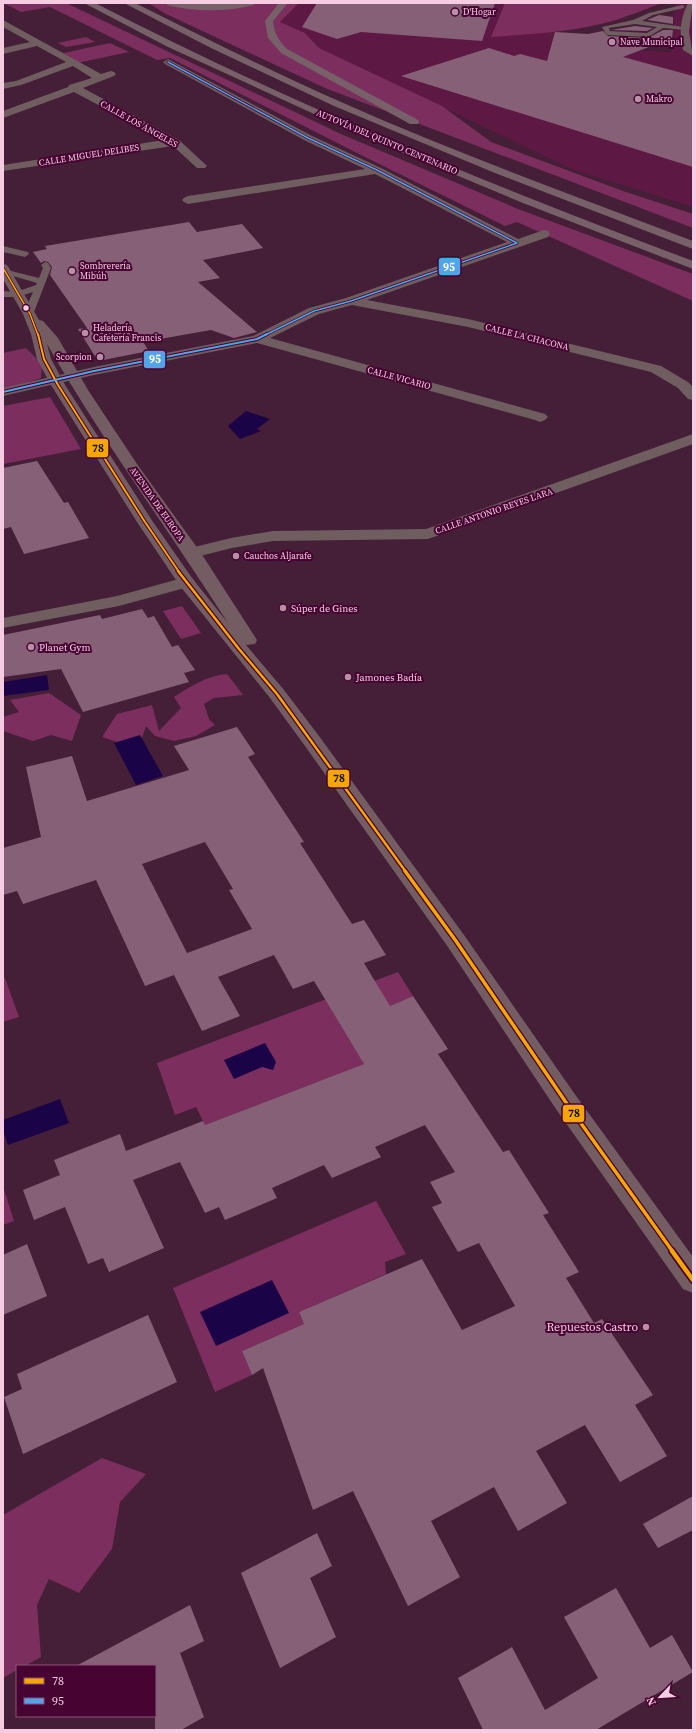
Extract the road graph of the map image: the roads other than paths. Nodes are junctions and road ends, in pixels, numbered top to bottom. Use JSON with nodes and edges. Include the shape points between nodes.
{"nodes":[{"id":1,"x":88,"y":3,"type":"edge"},
{"id":2,"x":128,"y":3,"type":"edge"},
{"id":3,"x":170,"y":3,"type":"edge"},
{"id":4,"x":251,"y":3,"type":"edge"},
{"id":5,"x":284,"y":3,"type":"edge"},
{"id":6,"x":692,"y":3,"type":"edge"},
{"id":7,"x":683,"y":8,"type":"edge"},
{"id":8,"x":635,"y":22,"type":"junction"},
{"id":9,"x":3,"y":23,"type":"edge"},
{"id":10,"x":661,"y":27,"type":"junction"},
{"id":11,"x":13,"y":29,"type":"junction"},
{"id":12,"x":3,"y":31,"type":"edge"},
{"id":13,"x":687,"y":31,"type":"edge"},
{"id":14,"x":39,"y":43,"type":"junction"},
{"id":15,"x":3,"y":51,"type":"edge"},
{"id":16,"x":56,"y":53,"type":"junction"},
{"id":17,"x":693,"y":53,"type":"edge"},
{"id":18,"x":43,"y":58,"type":"dead end"},
{"id":19,"x":168,"y":62,"type":"dead end"},
{"id":20,"x":73,"y":63,"type":"junction"},
{"id":21,"x":111,"y":74,"type":"dead end"},
{"id":22,"x":100,"y":78,"type":"junction"},
{"id":23,"x":3,"y":86,"type":"edge"},
{"id":24,"x":73,"y":87,"type":"junction"},
{"id":25,"x":3,"y":115,"type":"edge"},
{"id":26,"x":425,"y":128,"type":"dead end"},
{"id":27,"x":439,"y":135,"type":"dead end"},
{"id":28,"x":175,"y":142,"type":"junction"},
{"id":29,"x":201,"y":166,"type":"dead end"},
{"id":30,"x":3,"y":168,"type":"edge"},
{"id":31,"x":377,"y":170,"type":"junction"},
{"id":32,"x":499,"y":171,"type":"junction"},
{"id":33,"x":188,"y":200,"type":"dead end"},
{"id":34,"x":544,"y":234,"type":"dead end"},
{"id":35,"x":517,"y":243,"type":"junction"},
{"id":36,"x":693,"y":245,"type":"edge"},
{"id":37,"x":3,"y":249,"type":"edge"},
{"id":38,"x":25,"y":254,"type":"dead end"},
{"id":39,"x":45,"y":265,"type":"dead end"},
{"id":40,"x":693,"y":265,"type":"edge"},
{"id":41,"x":4,"y":269,"type":"edge"},
{"id":42,"x":41,"y":283,"type":"junction"},
{"id":43,"x":3,"y":294,"type":"edge"},
{"id":44,"x":19,"y":294,"type":"junction"},
{"id":45,"x":351,"y":301,"type":"junction"},
{"id":46,"x":30,"y":315,"type":"junction"},
{"id":47,"x":38,"y":334,"type":"junction"},
{"id":48,"x":257,"y":339,"type":"junction"},
{"id":49,"x":77,"y":373,"type":"junction"},
{"id":50,"x":54,"y":383,"type":"junction"},
{"id":51,"x":3,"y":392,"type":"edge"},
{"id":52,"x":693,"y":396,"type":"edge"},
{"id":53,"x":540,"y":417,"type":"dead end"},
{"id":54,"x":693,"y":439,"type":"edge"},
{"id":55,"x":130,"y":465,"type":"junction"},
{"id":56,"x":145,"y":522,"type":"junction"},
{"id":57,"x":192,"y":553,"type":"junction"},
{"id":58,"x":186,"y":582,"type":"junction"},
{"id":59,"x":3,"y":623,"type":"edge"},
{"id":60,"x":277,"y":694,"type":"junction"},
{"id":61,"x":693,"y":1280,"type":"edge"}],
"edges":[{"from":1,"to":40,"type":"highway","name":"AUTOVÍA DEL QUINTO CENTENARIO","via":[[334,120],[470,178]]},
{"from":2,"to":32,"type":"highway","name":"AUTOVÍA DEL QUINTO CENTENARIO","via":[[338,104]]},
{"from":3,"to":4,"type":"highway","via":[[230,6]]},
{"from":5,"to":26,"type":"highway","via":[[269,21],[269,30],[273,40],[284,51]]},
{"from":6,"to":7,"type":"street"},
{"from":7,"to":8,"type":"lane","via":[[651,14]]},
{"from":7,"to":13,"type":"street"},
{"from":8,"to":10,"type":"lane"},
{"from":8,"to":10,"type":"lane","via":[[604,27],[608,33],[648,35]]},
{"from":9,"to":11,"type":"street"},
{"from":10,"to":13,"type":"lane"},
{"from":11,"to":12,"type":"street"},
{"from":11,"to":14,"type":"street"},
{"from":13,"to":17,"type":"street","via":[[688,50]]},
{"from":14,"to":15,"type":"street"},
{"from":14,"to":16,"type":"street"},
{"from":16,"to":18,"type":"street"},
{"from":16,"to":20,"type":"street"},
{"from":19,"to":31,"type":"street","via":[[308,138]]},
{"from":20,"to":22,"type":"street"},
{"from":20,"to":23,"type":"street"},
{"from":21,"to":22,"type":"street"},
{"from":22,"to":24,"type":"street"},
{"from":24,"to":25,"type":"street"},
{"from":24,"to":28,"type":"street","name":"CALLE LOS ÁNGELES"},
{"from":27,"to":32,"type":"highway","via":[[476,152]]},
{"from":28,"to":29,"type":"street","name":"CALLE LOS ÁNGELES"},
{"from":28,"to":30,"type":"street","name":"CALLE MIGUEL DELIBES"},
{"from":31,"to":33,"type":"street"},
{"from":31,"to":35,"type":"street"},
{"from":32,"to":36,"type":"highway","name":"AUTOVÍA DEL QUINTO CENTENARIO"},
{"from":34,"to":35,"type":"street"},
{"from":35,"to":45,"type":"street"},
{"from":37,"to":38,"type":"lane"},
{"from":39,"to":42,"type":"lane","via":[[47,268]]},
{"from":41,"to":42,"type":"lane"},
{"from":41,"to":44,"type":"main road","name":"AVENIDA DE EUROPA"},
{"from":42,"to":44,"type":"lane"},
{"from":42,"to":46,"type":"lane"},
{"from":43,"to":44,"type":"lane"},
{"from":44,"to":46,"type":"main road","name":"AVENIDA DE EUROPA"},
{"from":45,"to":48,"type":"street","via":[[314,311]]},
{"from":45,"to":52,"type":"street","name":"CALLE LA CHACONA","via":[[468,323],[656,369],[682,385]]},
{"from":46,"to":47,"type":"main road","name":"AVENIDA DE EUROPA"},
{"from":46,"to":49,"type":"main road","name":"AVENIDA DE EUROPA"},
{"from":47,"to":49,"type":"main road","via":[[49,346],[62,369]]},
{"from":47,"to":50,"type":"main road","name":"AVENIDA DE EUROPA"},
{"from":48,"to":49,"type":"street"},
{"from":48,"to":53,"type":"street","name":"CALLE VICARIO"},
{"from":49,"to":50,"type":"street"},
{"from":49,"to":55,"type":"main road","name":"AVENIDA DE EUROPA"},
{"from":50,"to":51,"type":"street"},
{"from":50,"to":55,"type":"main road","via":[[69,386],[113,455]]},
{"from":50,"to":56,"type":"main road","name":"AVENIDA DE EUROPA"},
{"from":54,"to":57,"type":"street","name":"CALLE ANTONIO REYES LARA","via":[[428,534],[273,536]]},
{"from":55,"to":57,"type":"main road","name":"AVENIDA DE EUROPA"},
{"from":56,"to":57,"type":"main road","via":[[163,530],[178,551]]},
{"from":56,"to":58,"type":"main road","name":"AVENIDA DE EUROPA"},
{"from":57,"to":60,"type":"main road","name":"AVENIDA DE EUROPA","via":[[250,644]]},
{"from":58,"to":59,"type":"street","via":[[119,601]]},
{"from":58,"to":60,"type":"main road","name":"AVENIDA DE EUROPA"},
{"from":60,"to":61,"type":"main road","name":"AVENIDA DE EUROPA","via":[[456,941],[564,1101]]}]}
